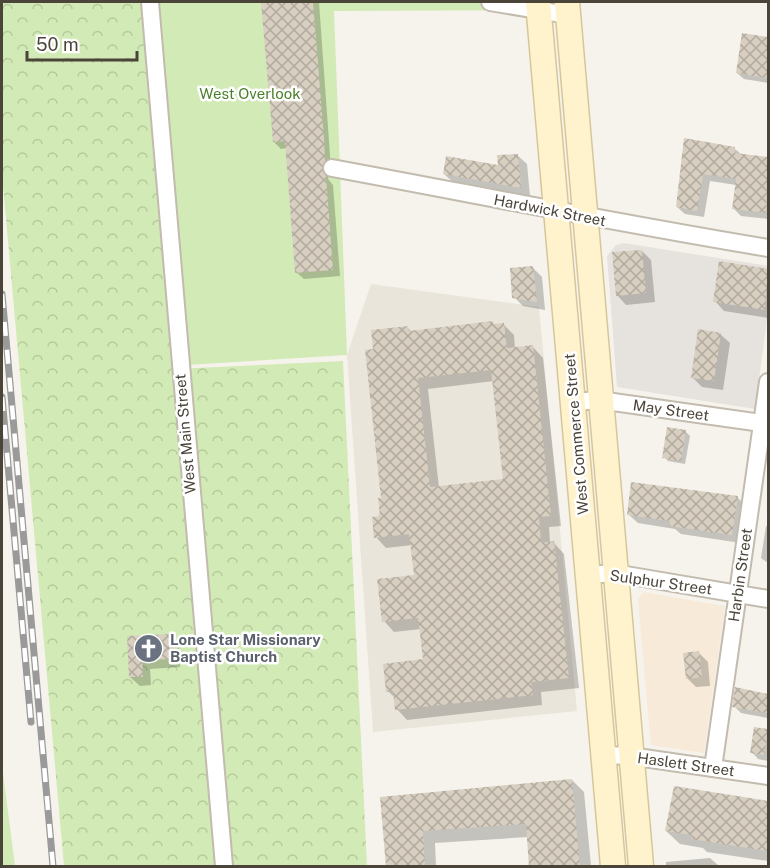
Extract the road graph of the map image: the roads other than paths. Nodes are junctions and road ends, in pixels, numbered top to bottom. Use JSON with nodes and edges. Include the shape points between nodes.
{"nodes":[{"id":1,"x":150,"y":2,"type":"edge"},
{"id":2,"x":490,"y":2,"type":"edge"},
{"id":3,"x":539,"y":6,"type":"edge"},
{"id":4,"x":567,"y":8,"type":"edge"},
{"id":5,"x":332,"y":168,"type":"dead end"},
{"id":6,"x":558,"y":211,"type":"junction"},
{"id":7,"x":585,"y":218,"type":"junction"},
{"id":8,"x":768,"y":248,"type":"edge"},
{"id":9,"x":768,"y":382,"type":"edge"},
{"id":10,"x":599,"y":400,"type":"junction"},
{"id":11,"x":574,"y":402,"type":"junction"},
{"id":12,"x":766,"y":423,"type":"edge"},
{"id":13,"x":614,"y":573,"type":"junction"},
{"id":14,"x":588,"y":575,"type":"junction"},
{"id":15,"x":737,"y":593,"type":"junction"},
{"id":16,"x":768,"y":599,"type":"edge"},
{"id":17,"x":603,"y":755,"type":"junction"},
{"id":18,"x":630,"y":756,"type":"junction"},
{"id":19,"x":713,"y":768,"type":"junction"},
{"id":20,"x":768,"y":776,"type":"edge"},
{"id":21,"x":224,"y":867,"type":"edge"},
{"id":22,"x":613,"y":867,"type":"edge"},
{"id":23,"x":641,"y":867,"type":"edge"}],
"edges":[{"from":1,"to":21,"type":"street","name":"West Main Street"},
{"from":2,"to":3,"type":"street"},
{"from":3,"to":4,"type":"street"},
{"from":3,"to":6,"type":"main road","name":"West Commerce Street"},
{"from":4,"to":7,"type":"main road","name":"West Commerce Street"},
{"from":5,"to":6,"type":"street","name":"Hardwick Street"},
{"from":6,"to":7,"type":"street","name":"Hardwick Street"},
{"from":6,"to":11,"type":"main road","name":"West Commerce Street"},
{"from":7,"to":8,"type":"street","name":"Hardwick Street"},
{"from":7,"to":10,"type":"main road","name":"West Commerce Street"},
{"from":9,"to":12,"type":"street","name":"Harbin Street"},
{"from":10,"to":11,"type":"street","name":"May Street"},
{"from":10,"to":12,"type":"street","name":"May Street"},
{"from":10,"to":13,"type":"main road","name":"West Commerce Street"},
{"from":11,"to":14,"type":"main road","name":"West Commerce Street"},
{"from":12,"to":15,"type":"street","name":"Harbin Street"},
{"from":13,"to":14,"type":"street","name":"Sulphur Street"},
{"from":13,"to":15,"type":"street","name":"Sulphur Street"},
{"from":13,"to":18,"type":"main road","name":"West Commerce Street"},
{"from":14,"to":17,"type":"main road","name":"West Commerce Street"},
{"from":15,"to":16,"type":"street","name":"Sulphur Street"},
{"from":15,"to":19,"type":"street","name":"Harbin Street"},
{"from":17,"to":18,"type":"street","name":"Haslett Street"},
{"from":17,"to":22,"type":"main road","name":"West Commerce Street"},
{"from":18,"to":19,"type":"street","name":"Haslett Street"},
{"from":18,"to":23,"type":"main road","name":"West Commerce Street"},
{"from":19,"to":20,"type":"street","name":"Haslett Street"}]}
